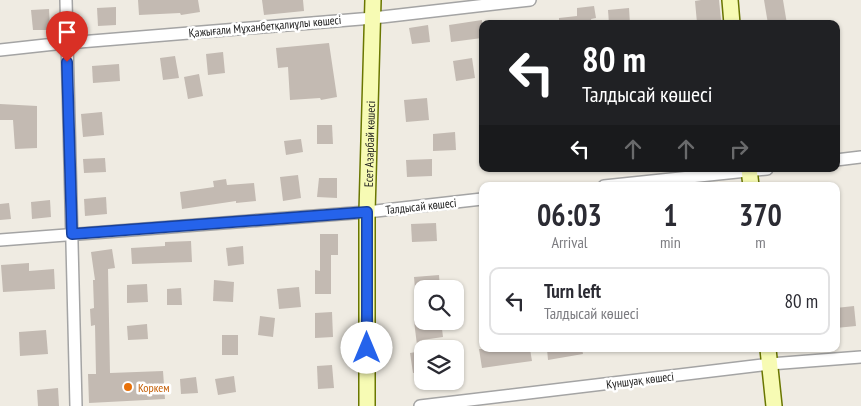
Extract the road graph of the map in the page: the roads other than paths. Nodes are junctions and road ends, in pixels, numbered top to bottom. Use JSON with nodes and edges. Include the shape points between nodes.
{"nodes":[{"id":1,"x":66,"y":0,"type":"edge"},
{"id":2,"x":373,"y":0,"type":"edge"},
{"id":3,"x":530,"y":0,"type":"edge"},
{"id":4,"x":730,"y":0,"type":"edge"},
{"id":5,"x":373,"y":18,"type":"junction"},
{"id":6,"x":732,"y":20,"type":"edge"},
{"id":7,"x":66,"y":42,"type":"junction"},
{"id":8,"x":0,"y":50,"type":"edge"},
{"id":9,"x":861,"y":157,"type":"edge"},
{"id":10,"x":840,"y":160,"type":"edge"},
{"id":11,"x":731,"y":172,"type":"edge"},
{"id":12,"x":640,"y":182,"type":"edge"},
{"id":13,"x":479,"y":199,"type":"edge"},
{"id":14,"x":367,"y":212,"type":"junction"},
{"id":15,"x":72,"y":234,"type":"junction"},
{"id":16,"x":0,"y":240,"type":"edge"},
{"id":17,"x":769,"y":356,"type":"edge"},
{"id":18,"x":861,"y":357,"type":"edge"},
{"id":19,"x":76,"y":406,"type":"edge"},
{"id":20,"x":367,"y":406,"type":"edge"},
{"id":21,"x":420,"y":406,"type":"edge"},
{"id":22,"x":774,"y":406,"type":"edge"}],
"edges":[{"from":1,"to":7,"type":"street"},
{"from":2,"to":5,"type":"street","name":"Есет Азарбай көшесі"},
{"from":3,"to":5,"type":"street","name":"Қажығали Мұханбетқалиұлы көшесі"},
{"from":4,"to":6,"type":"street"},
{"from":5,"to":7,"type":"street","name":"Қажығали Мұханбетқалиұлы көшесі"},
{"from":5,"to":14,"type":"street","name":"Есет Азарбай көшесі"},
{"from":7,"to":8,"type":"street","name":"Қажығали Мұханбетқалиұлы көшесі"},
{"from":7,"to":15,"type":"street"},
{"from":9,"to":10,"type":"street"},
{"from":11,"to":12,"type":"street"},
{"from":13,"to":14,"type":"street","name":"Талдысай көшесі"},
{"from":14,"to":15,"type":"street","name":"Талдысай көшесі"},
{"from":14,"to":20,"type":"street","name":"Есет Азарбай көшесі"},
{"from":15,"to":16,"type":"street","name":"Талдысай көшесі"},
{"from":15,"to":19,"type":"street"},
{"from":17,"to":18,"type":"street","name":"Күншуақ көшесі"},
{"from":17,"to":21,"type":"street","name":"Күншуақ көшесі"},
{"from":17,"to":22,"type":"street"}]}
